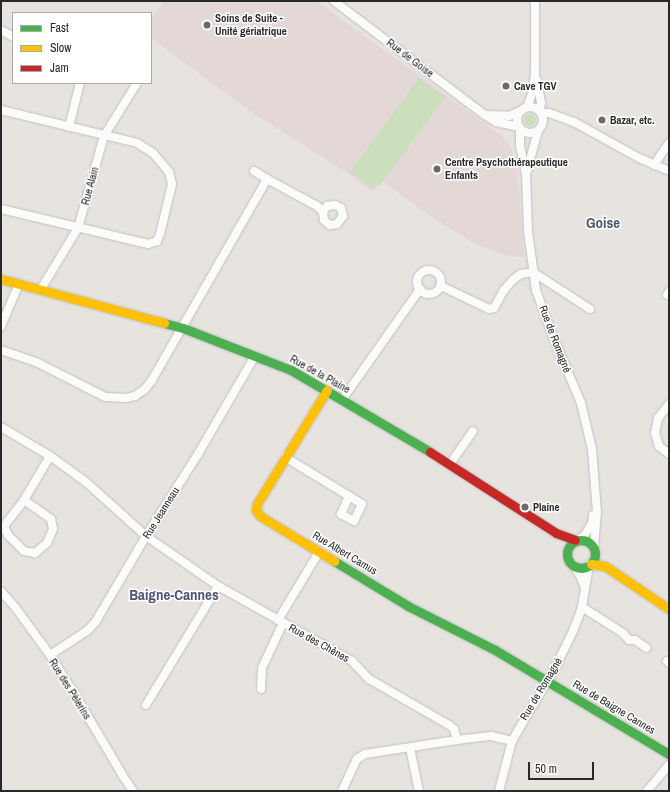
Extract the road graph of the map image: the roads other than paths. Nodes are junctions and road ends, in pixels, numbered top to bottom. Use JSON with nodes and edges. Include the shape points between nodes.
{"nodes":[{"id":1,"x":334,"y":1,"type":"edge"},
{"id":2,"x":536,"y":1,"type":"edge"},
{"id":3,"x":1,"y":30,"type":"edge"},
{"id":4,"x":12,"y":36,"type":"edge"},
{"id":5,"x":535,"y":73,"type":"junction"},
{"id":6,"x":80,"y":84,"type":"edge"},
{"id":7,"x":136,"y":84,"type":"edge"},
{"id":8,"x":524,"y":109,"type":"junction"},
{"id":9,"x":1,"y":110,"type":"edge"},
{"id":10,"x":541,"y":112,"type":"junction"},
{"id":11,"x":486,"y":115,"type":"junction"},
{"id":12,"x":565,"y":119,"type":"junction"},
{"id":13,"x":69,"y":127,"type":"junction"},
{"id":14,"x":519,"y":128,"type":"junction"},
{"id":15,"x":540,"y":128,"type":"junction"},
{"id":16,"x":104,"y":136,"type":"junction"},
{"id":17,"x":669,"y":143,"type":"edge"},
{"id":18,"x":654,"y":165,"type":"junction"},
{"id":19,"x":254,"y":171,"type":"dead end"},
{"id":20,"x":669,"y":171,"type":"edge"},
{"id":21,"x":526,"y":174,"type":"junction"},
{"id":22,"x":267,"y":179,"type":"junction"},
{"id":23,"x":1,"y":209,"type":"edge"},
{"id":24,"x":323,"y":212,"type":"dead end"},
{"id":25,"x":78,"y":228,"type":"junction"},
{"id":26,"x":533,"y":272,"type":"junction"},
{"id":27,"x":1,"y":279,"type":"edge"},
{"id":28,"x":19,"y":284,"type":"junction"},
{"id":29,"x":441,"y":286,"type":"junction"},
{"id":30,"x":40,"y":289,"type":"junction"},
{"id":31,"x":420,"y":289,"type":"junction"},
{"id":32,"x":590,"y":309,"type":"dead end"},
{"id":33,"x":1,"y":326,"type":"edge"},
{"id":34,"x":183,"y":328,"type":"junction"},
{"id":35,"x":4,"y":351,"type":"dead end"},
{"id":36,"x":256,"y":356,"type":"junction"},
{"id":37,"x":327,"y":390,"type":"junction"},
{"id":38,"x":342,"y":400,"type":"junction"},
{"id":39,"x":669,"y":404,"type":"edge"},
{"id":40,"x":1,"y":427,"type":"edge"},
{"id":41,"x":473,"y":431,"type":"dead end"},
{"id":42,"x":669,"y":454,"type":"edge"},
{"id":43,"x":50,"y":456,"type":"junction"},
{"id":44,"x":285,"y":456,"type":"junction"},
{"id":45,"x":450,"y":464,"type":"junction"},
{"id":46,"x":349,"y":496,"type":"dead end"},
{"id":47,"x":24,"y":500,"type":"junction"},
{"id":48,"x":595,"y":502,"type":"junction"},
{"id":49,"x":556,"y":533,"type":"junction"},
{"id":50,"x":146,"y":536,"type":"junction"},
{"id":51,"x":578,"y":540,"type":"junction"},
{"id":52,"x":594,"y":550,"type":"junction"},
{"id":53,"x":566,"y":551,"type":"junction"},
{"id":54,"x":318,"y":552,"type":"junction"},
{"id":55,"x":590,"y":564,"type":"junction"},
{"id":56,"x":574,"y":566,"type":"junction"},
{"id":57,"x":604,"y":566,"type":"junction"},
{"id":58,"x":218,"y":586,"type":"junction"},
{"id":59,"x":585,"y":588,"type":"junction"},
{"id":60,"x":1,"y":591,"type":"edge"},
{"id":61,"x":582,"y":607,"type":"junction"},
{"id":62,"x":669,"y":609,"type":"edge"},
{"id":63,"x":281,"y":622,"type":"junction"},
{"id":64,"x":647,"y":648,"type":"dead end"},
{"id":65,"x":50,"y":655,"type":"junction"},
{"id":66,"x":546,"y":680,"type":"junction"},
{"id":67,"x":260,"y":689,"type":"dead end"},
{"id":68,"x":146,"y":705,"type":"dead end"},
{"id":69,"x":457,"y":740,"type":"junction"},
{"id":70,"x":512,"y":741,"type":"junction"},
{"id":71,"x":410,"y":748,"type":"junction"},
{"id":72,"x":669,"y":754,"type":"edge"},
{"id":73,"x":669,"y":765,"type":"edge"},
{"id":74,"x":133,"y":791,"type":"edge"},
{"id":75,"x":342,"y":791,"type":"edge"},
{"id":76,"x":419,"y":791,"type":"edge"},
{"id":77,"x":499,"y":791,"type":"edge"},
{"id":78,"x":648,"y":791,"type":"edge"}],
"edges":[{"from":1,"to":11,"type":"street","name":"Rue de Goise"},
{"from":2,"to":5,"type":"street"},
{"from":3,"to":4,"type":"street"},
{"from":5,"to":8,"type":"street","via":[[533,91]]},
{"from":5,"to":10,"type":"street"},
{"from":6,"to":13,"type":"street"},
{"from":7,"to":16,"type":"street","name":"Rue Alain"},
{"from":8,"to":10,"type":"street","via":[[535,108]]},
{"from":8,"to":11,"type":"street","via":[[509,116]]},
{"from":8,"to":14,"type":"street","via":[[517,119]]},
{"from":9,"to":13,"type":"street"},
{"from":10,"to":12,"type":"street"},
{"from":10,"to":15,"type":"street"},
{"from":11,"to":14,"type":"street","name":"Rue de Goise","via":[[496,122]]},
{"from":12,"to":15,"type":"street","via":[[555,120]]},
{"from":12,"to":18,"type":"street"},
{"from":13,"to":16,"type":"street"},
{"from":14,"to":15,"type":"street","via":[[526,133]]},
{"from":14,"to":21,"type":"street","name":"Rue de Romagné"},
{"from":15,"to":21,"type":"street","name":"Rue de Romagné"},
{"from":16,"to":25,"type":"street","name":"Rue Alain"},
{"from":16,"to":25,"type":"street","via":[[138,143],[169,172],[172,184],[160,234],[157,241],[148,244]]},
{"from":17,"to":18,"type":"street"},
{"from":18,"to":20,"type":"street"},
{"from":19,"to":22,"type":"street"},
{"from":21,"to":26,"type":"street","name":"Rue de Romagné","via":[[528,231]]},
{"from":22,"to":24,"type":"street","via":[[317,206]]},
{"from":22,"to":34,"type":"street"},
{"from":23,"to":25,"type":"street"},
{"from":25,"to":30,"type":"street","name":"Rue Alain"},
{"from":26,"to":29,"type":"street","via":[[521,274],[514,279],[494,308],[489,309]]},
{"from":26,"to":32,"type":"street"},
{"from":26,"to":48,"type":"street","name":"Rue de Romagné","via":[[536,290],[553,337],[581,403],[592,449]]},
{"from":27,"to":28,"type":"street","name":"Rue de la Plaine"},
{"from":28,"to":30,"type":"street","name":"Rue de la Plaine"},
{"from":28,"to":33,"type":"street"},
{"from":29,"to":31,"type":"street","via":[[433,294],[426,294]]},
{"from":29,"to":31,"type":"street","via":[[439,274],[427,270],[418,278]]},
{"from":30,"to":34,"type":"street","name":"Rue de la Plaine"},
{"from":31,"to":38,"type":"street"},
{"from":34,"to":35,"type":"street","via":[[145,389],[135,396],[126,398],[105,397],[38,363]]},
{"from":34,"to":36,"type":"street","name":"Rue de la Plaine"},
{"from":36,"to":37,"type":"street","name":"Rue de la Plaine","via":[[291,370]]},
{"from":36,"to":50,"type":"street","name":"Rue Jeanneau"},
{"from":37,"to":38,"type":"street","name":"Rue de la Plaine"},
{"from":37,"to":44,"type":"street","name":"Rue Albert Camus"},
{"from":38,"to":45,"type":"street","name":"Rue de la Plaine"},
{"from":39,"to":42,"type":"street","via":[[658,418],[655,434],[659,446]]},
{"from":40,"to":43,"type":"street","name":"Rue des Chênes"},
{"from":41,"to":45,"type":"street"},
{"from":43,"to":47,"type":"street"},
{"from":43,"to":50,"type":"street","name":"Rue des Chênes","via":[[86,482]]},
{"from":44,"to":46,"type":"street"},
{"from":44,"to":54,"type":"street","name":"Rue Albert Camus","via":[[256,510],[260,516]]},
{"from":45,"to":49,"type":"street","name":"Rue de la Plaine"},
{"from":47,"to":47,"type":"street","via":[[4,526],[8,536],[24,551],[35,553],[47,543],[53,529],[52,519]]},
{"from":48,"to":51,"type":"street","name":"Rue de Romagné","via":[[592,523],[584,536]]},
{"from":48,"to":52,"type":"street","name":"Rue de Romagné"},
{"from":49,"to":51,"type":"street","name":"Rue de la Plaine"},
{"from":49,"to":53,"type":"street","name":"Rue de la Plaine"},
{"from":50,"to":58,"type":"street","name":"Rue des Chênes"},
{"from":50,"to":65,"type":"street","name":"Rue Jeanneau","via":[[96,621],[88,630]]},
{"from":51,"to":52,"type":"street","via":[[588,541]]},
{"from":51,"to":53,"type":"street","via":[[568,546]]},
{"from":52,"to":55,"type":"street"},
{"from":52,"to":57,"type":"street"},
{"from":53,"to":56,"type":"street","via":[[568,560]]},
{"from":54,"to":63,"type":"street"},
{"from":54,"to":66,"type":"street","name":"Rue Albert Camus","via":[[408,606],[495,650]]},
{"from":55,"to":56,"type":"street","via":[[582,568]]},
{"from":55,"to":57,"type":"street"},
{"from":55,"to":59,"type":"street","name":"Rue de Romagné"},
{"from":56,"to":59,"type":"street","via":[[582,577]]},
{"from":57,"to":62,"type":"street"},
{"from":58,"to":63,"type":"street","name":"Rue des Chênes"},
{"from":58,"to":68,"type":"street"},
{"from":59,"to":61,"type":"street","name":"Rue de Romagné"},
{"from":60,"to":65,"type":"street","name":"Rue des Pèlerins"},
{"from":61,"to":64,"type":"street","via":[[623,633],[629,640],[635,640]]},
{"from":61,"to":66,"type":"street","name":"Rue de Romagné","via":[[563,652]]},
{"from":63,"to":67,"type":"street","via":[[262,668]]},
{"from":63,"to":69,"type":"street","name":"Rue des Chênes","via":[[352,661],[369,679],[449,725],[454,729]]},
{"from":65,"to":74,"type":"street","name":"Rue des Pèlerins"},
{"from":66,"to":70,"type":"street","name":"Rue de Romagné"},
{"from":66,"to":72,"type":"street","name":"Rue de Baigne Cannes"},
{"from":69,"to":70,"type":"street","via":[[491,736]]},
{"from":69,"to":71,"type":"street"},
{"from":70,"to":77,"type":"street","name":"Rue de Romagné"},
{"from":71,"to":75,"type":"street","via":[[365,754],[357,759]]},
{"from":71,"to":76,"type":"street"},
{"from":73,"to":78,"type":"street"}]}
